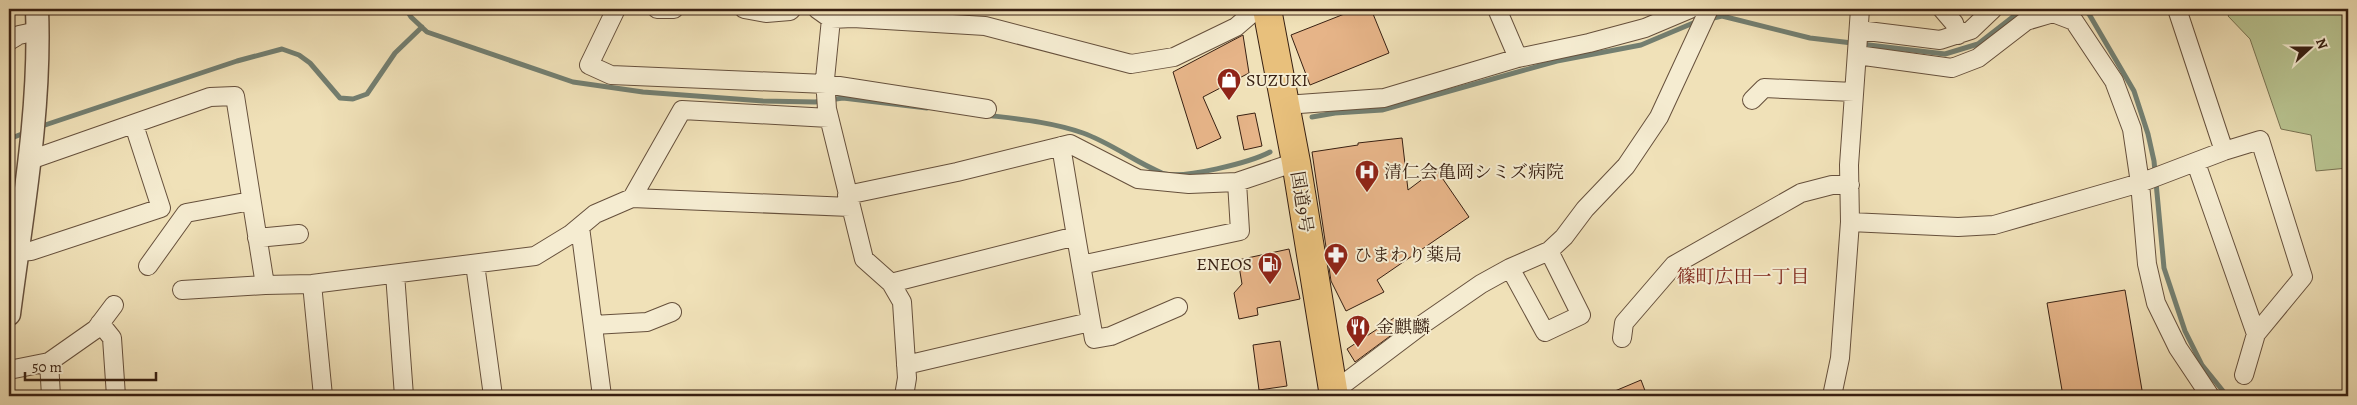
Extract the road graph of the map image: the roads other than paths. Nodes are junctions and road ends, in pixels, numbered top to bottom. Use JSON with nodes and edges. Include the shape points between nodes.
{"nodes":[{"id":1,"x":37,"y":9,"type":"edge"},
{"id":2,"x":616,"y":9,"type":"edge"},
{"id":3,"x":657,"y":9,"type":"edge"},
{"id":4,"x":674,"y":9,"type":"edge"},
{"id":5,"x":744,"y":9,"type":"edge"},
{"id":6,"x":792,"y":9,"type":"edge"},
{"id":7,"x":1257,"y":9,"type":"edge"},
{"id":8,"x":1268,"y":9,"type":"edge"},
{"id":9,"x":1496,"y":9,"type":"edge"},
{"id":10,"x":1690,"y":9,"type":"edge"},
{"id":11,"x":1710,"y":9,"type":"edge"},
{"id":12,"x":1860,"y":9,"type":"edge"},
{"id":13,"x":1942,"y":9,"type":"edge"},
{"id":14,"x":1993,"y":9,"type":"edge"},
{"id":15,"x":2177,"y":9,"type":"edge"},
{"id":16,"x":824,"y":14,"type":"edge"},
{"id":17,"x":1859,"y":30,"type":"junction"},
{"id":18,"x":38,"y":31,"type":"junction"},
{"id":19,"x":1958,"y":35,"type":"junction"},
{"id":20,"x":9,"y":41,"type":"edge"},
{"id":21,"x":1857,"y":55,"type":"junction"},
{"id":22,"x":1518,"y":58,"type":"junction"},
{"id":23,"x":826,"y":84,"type":"junction"},
{"id":24,"x":1854,"y":92,"type":"junction"},
{"id":25,"x":1752,"y":100,"type":"dead end"},
{"id":26,"x":1285,"y":105,"type":"junction"},
{"id":27,"x":987,"y":109,"type":"dead end"},
{"id":28,"x":829,"y":118,"type":"junction"},
{"id":29,"x":134,"y":125,"type":"junction"},
{"id":30,"x":1061,"y":146,"type":"junction"},
{"id":31,"x":2224,"y":151,"type":"junction"},
{"id":32,"x":30,"y":160,"type":"junction"},
{"id":33,"x":1296,"y":162,"type":"junction"},
{"id":34,"x":2196,"y":164,"type":"junction"},
{"id":35,"x":9,"y":167,"type":"edge"},
{"id":36,"x":1237,"y":182,"type":"junction"},
{"id":37,"x":2140,"y":183,"type":"junction"},
{"id":38,"x":1850,"y":185,"type":"junction"},
{"id":39,"x":632,"y":198,"type":"junction"},
{"id":40,"x":252,"y":201,"type":"junction"},
{"id":41,"x":848,"y":201,"type":"junction"},
{"id":42,"x":1850,"y":222,"type":"junction"},
{"id":43,"x":580,"y":227,"type":"junction"},
{"id":44,"x":299,"y":234,"type":"dead end"},
{"id":45,"x":1076,"y":236,"type":"junction"},
{"id":46,"x":257,"y":238,"type":"junction"},
{"id":47,"x":1550,"y":251,"type":"junction"},
{"id":48,"x":17,"y":252,"type":"junction"},
{"id":49,"x":475,"y":264,"type":"junction"},
{"id":50,"x":1081,"y":265,"type":"junction"},
{"id":51,"x":148,"y":266,"type":"dead end"},
{"id":52,"x":1510,"y":268,"type":"junction"},
{"id":53,"x":395,"y":274,"type":"junction"},
{"id":54,"x":891,"y":283,"type":"junction"},
{"id":55,"x":312,"y":284,"type":"junction"},
{"id":56,"x":265,"y":285,"type":"junction"},
{"id":57,"x":182,"y":290,"type":"dead end"},
{"id":58,"x":114,"y":305,"type":"dead end"},
{"id":59,"x":1178,"y":306,"type":"dead end"},
{"id":60,"x":672,"y":312,"type":"dead end"},
{"id":61,"x":9,"y":314,"type":"edge"},
{"id":62,"x":1090,"y":322,"type":"junction"},
{"id":63,"x":100,"y":323,"type":"junction"},
{"id":64,"x":593,"y":325,"type":"junction"},
{"id":65,"x":2256,"y":334,"type":"junction"},
{"id":66,"x":1622,"y":338,"type":"dead end"},
{"id":67,"x":49,"y":362,"type":"junction"},
{"id":68,"x":906,"y":365,"type":"junction"},
{"id":69,"x":9,"y":370,"type":"edge"},
{"id":70,"x":2244,"y":375,"type":"dead end"},
{"id":71,"x":1331,"y":395,"type":"edge"},
{"id":72,"x":51,"y":396,"type":"edge"},
{"id":73,"x":116,"y":396,"type":"edge"},
{"id":74,"x":323,"y":396,"type":"edge"},
{"id":75,"x":404,"y":396,"type":"edge"},
{"id":76,"x":493,"y":396,"type":"edge"},
{"id":77,"x":602,"y":396,"type":"edge"},
{"id":78,"x":904,"y":396,"type":"edge"},
{"id":79,"x":1832,"y":396,"type":"edge"},
{"id":80,"x":2210,"y":396,"type":"edge"}],
"edges":[{"from":1,"to":18,"type":"street"},
{"from":2,"to":23,"type":"street","via":[[589,65],[611,76]]},
{"from":3,"to":4,"type":"street"},
{"from":5,"to":6,"type":"street","via":[[766,13]]},
{"from":7,"to":16,"type":"street","via":[[1236,27],[1174,57],[1131,64],[985,26]]},
{"from":8,"to":26,"type":"highway","name":"国道9号"},
{"from":9,"to":22,"type":"street"},
{"from":10,"to":22,"type":"street","via":[[1645,28]]},
{"from":11,"to":47,"type":"street","via":[[1659,117],[1626,166]]},
{"from":12,"to":17,"type":"street"},
{"from":13,"to":19,"type":"street","via":[[1954,23]]},
{"from":14,"to":19,"type":"street","via":[[1971,30]]},
{"from":15,"to":31,"type":"street"},
{"from":16,"to":23,"type":"street"},
{"from":17,"to":19,"type":"street","via":[[1940,40]]},
{"from":17,"to":21,"type":"street"},
{"from":18,"to":20,"type":"street"},
{"from":18,"to":32,"type":"street","via":[[38,81]]},
{"from":21,"to":24,"type":"street"},
{"from":21,"to":37,"type":"street","via":[[1952,68],[1978,58],[2026,21],[2053,13],[2074,21],[2114,81],[2132,129]]},
{"from":22,"to":26,"type":"street","via":[[1384,98]]},
{"from":23,"to":27,"type":"street"},
{"from":23,"to":28,"type":"street"},
{"from":24,"to":25,"type":"street","via":[[1764,88]]},
{"from":24,"to":38,"type":"street"},
{"from":26,"to":33,"type":"highway","name":"国道9号"},
{"from":28,"to":39,"type":"street","via":[[682,110]]},
{"from":28,"to":41,"type":"street"},
{"from":29,"to":32,"type":"street"},
{"from":29,"to":40,"type":"street","via":[[210,97],[235,96]]},
{"from":29,"to":48,"type":"street","via":[[161,208],[31,251]]},
{"from":30,"to":36,"type":"street","via":[[1070,144],[1138,179],[1189,184]]},
{"from":30,"to":41,"type":"street"},
{"from":30,"to":45,"type":"street"},
{"from":31,"to":34,"type":"street"},
{"from":31,"to":65,"type":"street","via":[[2260,140],[2303,277]]},
{"from":32,"to":35,"type":"street"},
{"from":32,"to":48,"type":"street"},
{"from":33,"to":36,"type":"street"},
{"from":33,"to":71,"type":"highway","name":"国道9号"},
{"from":34,"to":37,"type":"street"},
{"from":34,"to":65,"type":"street"},
{"from":36,"to":50,"type":"street","via":[[1240,231]]},
{"from":37,"to":42,"type":"street","via":[[1994,226]]},
{"from":37,"to":80,"type":"street","via":[[2147,264],[2156,303],[2178,348]]},
{"from":38,"to":42,"type":"street"},
{"from":38,"to":66,"type":"street","via":[[1832,185],[1801,193],[1674,265],[1624,323]]},
{"from":39,"to":41,"type":"street"},
{"from":39,"to":43,"type":"street","via":[[595,214]]},
{"from":40,"to":46,"type":"street"},
{"from":40,"to":51,"type":"street","via":[[186,213]]},
{"from":41,"to":54,"type":"street","via":[[864,259]]},
{"from":42,"to":79,"type":"street","via":[[1840,358]]},
{"from":43,"to":49,"type":"street","via":[[535,256]]},
{"from":43,"to":64,"type":"street"},
{"from":44,"to":46,"type":"street"},
{"from":45,"to":50,"type":"street"},
{"from":45,"to":54,"type":"street"},
{"from":46,"to":56,"type":"street"},
{"from":47,"to":52,"type":"street"},
{"from":47,"to":52,"type":"street","via":[[1581,315],[1545,332]]},
{"from":48,"to":61,"type":"street"},
{"from":49,"to":53,"type":"street"},
{"from":49,"to":76,"type":"street"},
{"from":50,"to":62,"type":"street"},
{"from":52,"to":71,"type":"street","via":[[1423,324]]},
{"from":53,"to":55,"type":"street"},
{"from":53,"to":75,"type":"street"},
{"from":54,"to":68,"type":"street","via":[[902,302]]},
{"from":55,"to":56,"type":"street"},
{"from":55,"to":74,"type":"street"},
{"from":56,"to":57,"type":"street"},
{"from":58,"to":63,"type":"street"},
{"from":59,"to":62,"type":"street","via":[[1111,336],[1094,339]]},
{"from":60,"to":64,"type":"street","via":[[647,322]]},
{"from":62,"to":68,"type":"street"},
{"from":63,"to":67,"type":"street"},
{"from":63,"to":73,"type":"street","via":[[112,338]]},
{"from":64,"to":77,"type":"street"},
{"from":65,"to":70,"type":"street"},
{"from":67,"to":69,"type":"street"},
{"from":67,"to":72,"type":"street"},
{"from":68,"to":78,"type":"street"}]}
